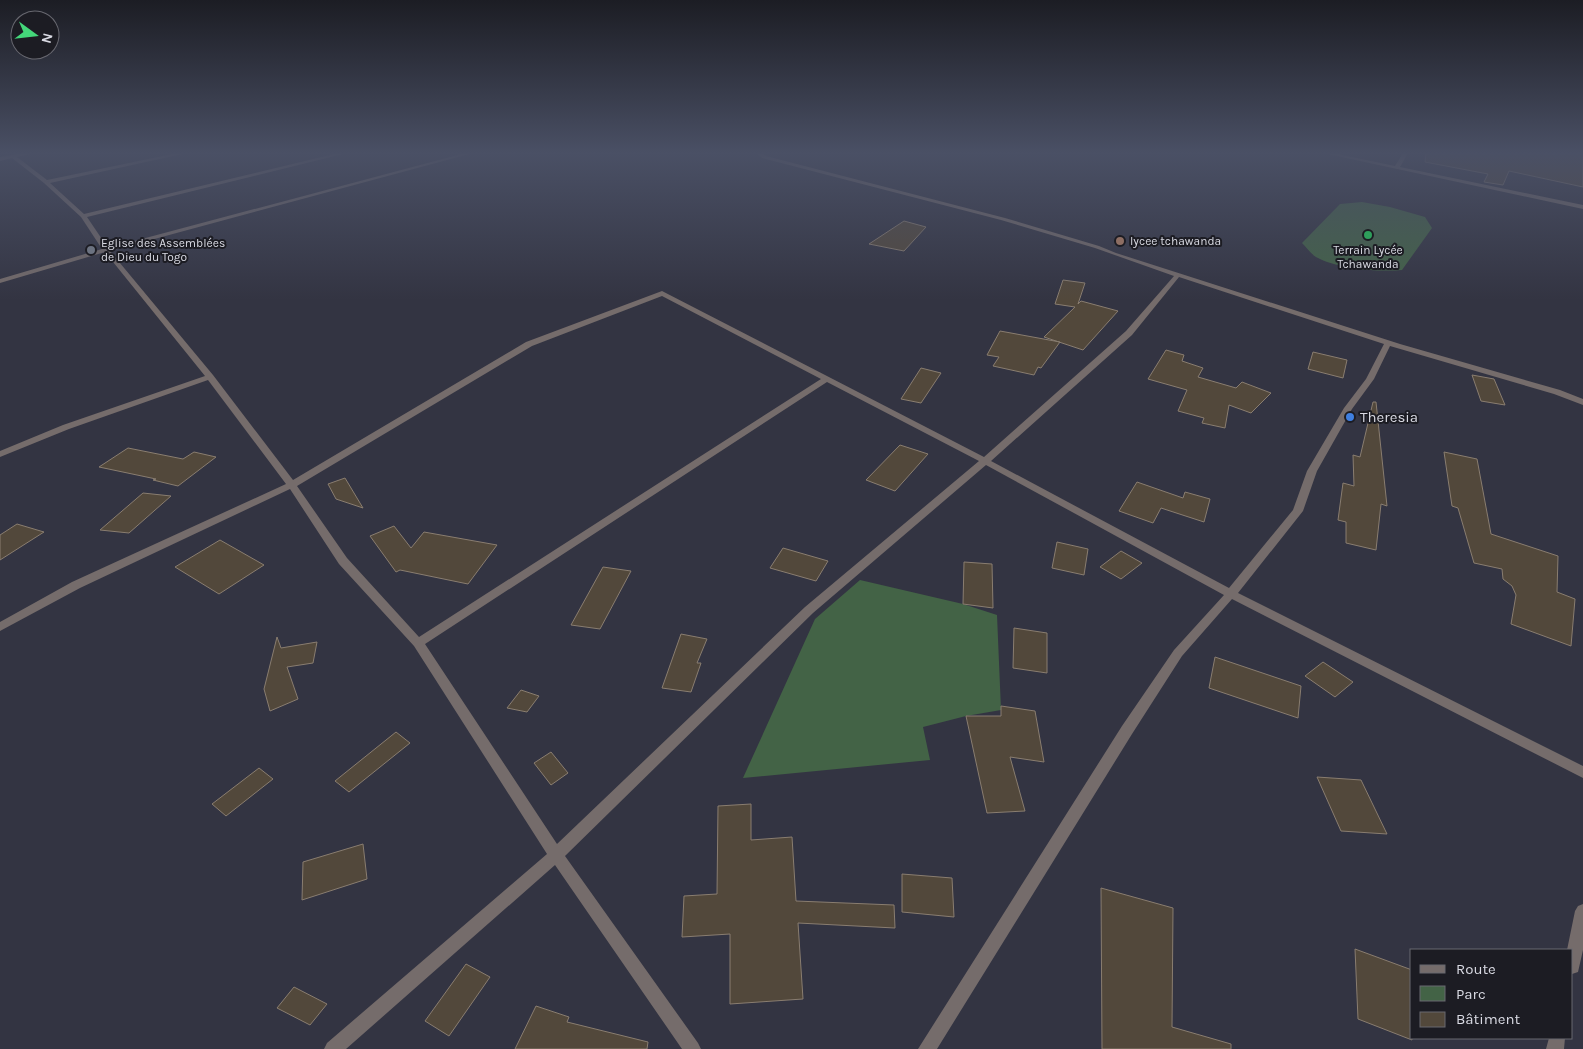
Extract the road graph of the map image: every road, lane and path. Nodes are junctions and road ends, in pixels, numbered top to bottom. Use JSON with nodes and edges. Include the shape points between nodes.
{"nodes":[{"id":1,"x":68,"y":202,"type":"edge"},
{"id":2,"x":141,"y":202,"type":"edge"},
{"id":3,"x":287,"y":202,"type":"edge"},
{"id":4,"x":937,"y":202,"type":"edge"},
{"id":5,"x":1555,"y":202,"type":"edge"},
{"id":6,"x":1583,"y":208,"type":"edge"},
{"id":7,"x":83,"y":216,"type":"junction"},
{"id":8,"x":106,"y":250,"type":"junction"},
{"id":9,"x":1178,"y":275,"type":"junction"},
{"id":10,"x":0,"y":281,"type":"edge"},
{"id":11,"x":1388,"y":343,"type":"junction"},
{"id":12,"x":210,"y":377,"type":"junction"},
{"id":13,"x":827,"y":379,"type":"junction"},
{"id":14,"x":1583,"y":402,"type":"edge"},
{"id":15,"x":0,"y":454,"type":"edge"},
{"id":16,"x":984,"y":461,"type":"junction"},
{"id":17,"x":292,"y":485,"type":"junction"},
{"id":18,"x":1231,"y":594,"type":"junction"},
{"id":19,"x":0,"y":628,"type":"edge"},
{"id":20,"x":418,"y":643,"type":"junction"},
{"id":21,"x":1583,"y":772,"type":"edge"},
{"id":22,"x":556,"y":855,"type":"junction"},
{"id":23,"x":1583,"y":911,"type":"edge"},
{"id":24,"x":1573,"y":961,"type":"edge"},
{"id":25,"x":333,"y":1049,"type":"edge"},
{"id":26,"x":692,"y":1049,"type":"edge"},
{"id":27,"x":926,"y":1049,"type":"edge"}],
"edges":[{"from":1,"to":7,"type":"street"},
{"from":2,"to":7,"type":"street"},
{"from":3,"to":8,"type":"street"},
{"from":4,"to":9,"type":"street","via":[[1097,247]]},
{"from":5,"to":6,"type":"street"},
{"from":7,"to":8,"type":"street"},
{"from":8,"to":10,"type":"street"},
{"from":8,"to":12,"type":"street"},
{"from":9,"to":11,"type":"street"},
{"from":9,"to":16,"type":"street","via":[[1129,333]]},
{"from":11,"to":14,"type":"street"},
{"from":11,"to":18,"type":"street","via":[[1370,379],[1348,408],[1312,471],[1298,511]]},
{"from":12,"to":15,"type":"street","via":[[66,427]]},
{"from":12,"to":17,"type":"street"},
{"from":13,"to":16,"type":"street"},
{"from":13,"to":17,"type":"street","via":[[662,294],[529,344]]},
{"from":13,"to":20,"type":"street"},
{"from":16,"to":18,"type":"street"},
{"from":16,"to":22,"type":"street","via":[[808,610]]},
{"from":17,"to":19,"type":"street","via":[[76,585]]},
{"from":17,"to":20,"type":"street","via":[[343,562]]},
{"from":18,"to":21,"type":"street"},
{"from":18,"to":27,"type":"street","via":[[1178,653],[1147,699]]},
{"from":20,"to":22,"type":"street"},
{"from":22,"to":25,"type":"street"},
{"from":22,"to":26,"type":"street"},
{"from":23,"to":24,"type":"street"}]}
